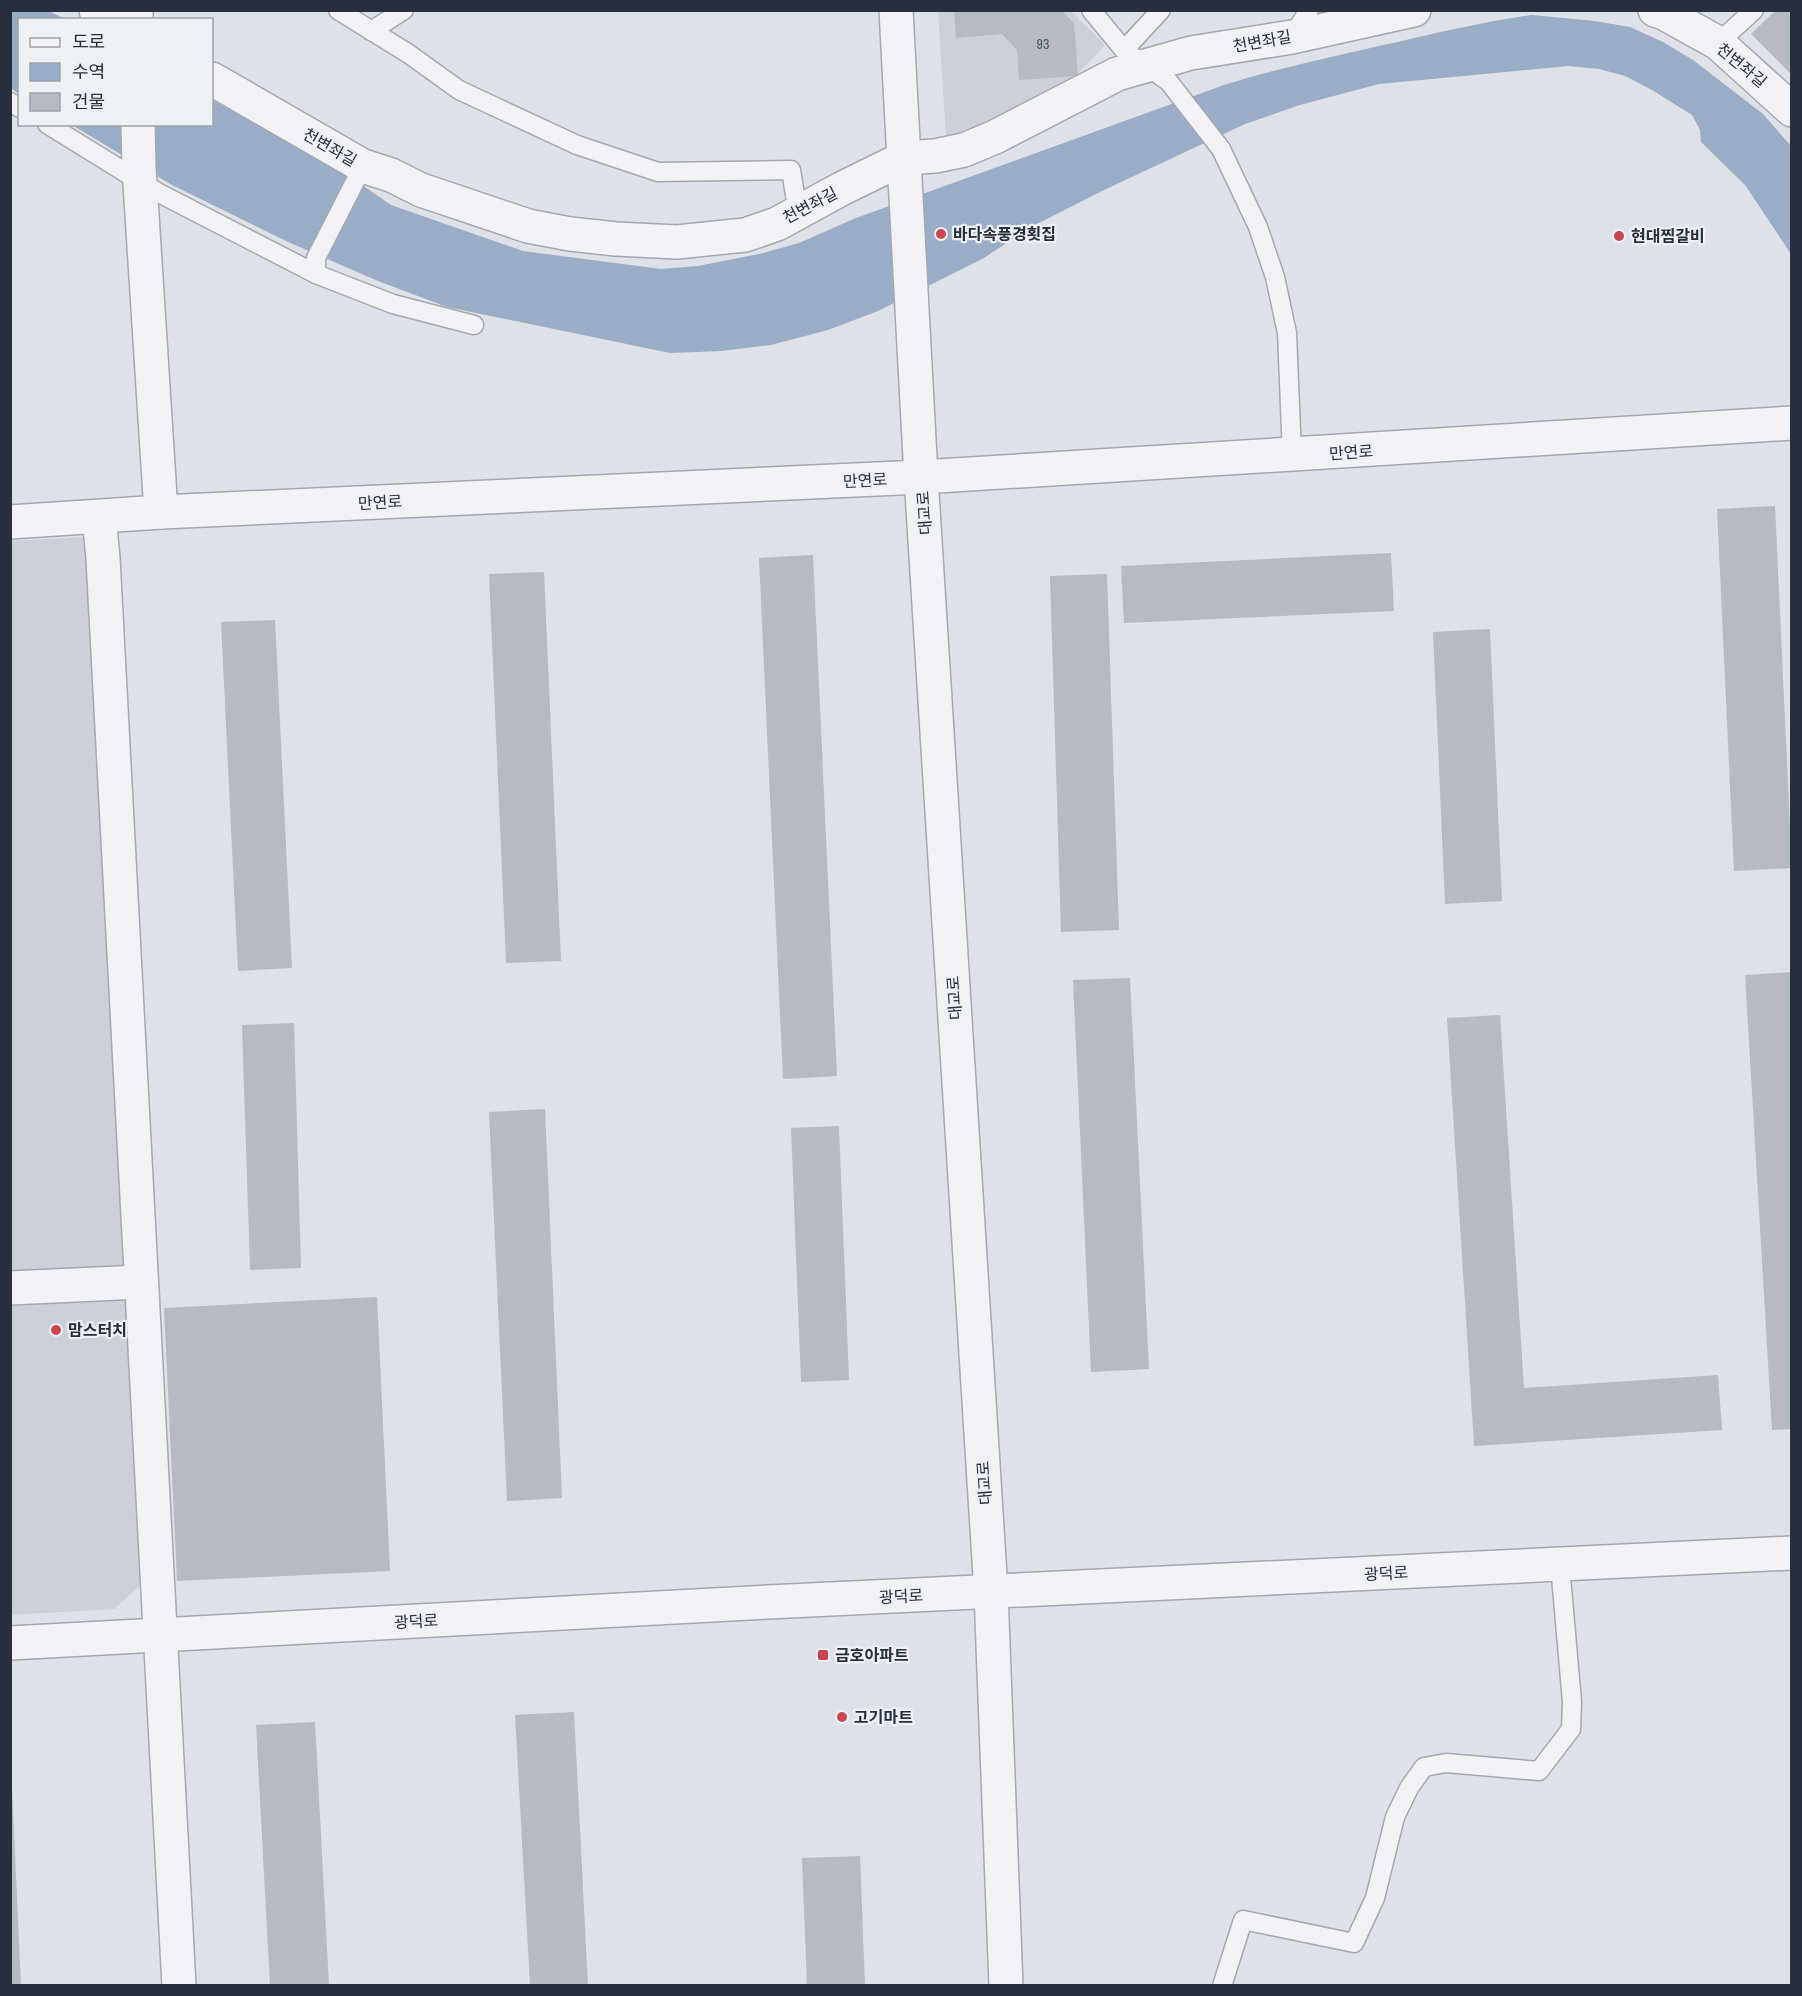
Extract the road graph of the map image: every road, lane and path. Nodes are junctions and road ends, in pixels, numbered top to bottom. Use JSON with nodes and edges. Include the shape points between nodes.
{"nodes":[{"id":1,"x":96,"y":10,"type":"edge"},
{"id":2,"x":338,"y":10,"type":"edge"},
{"id":3,"x":404,"y":10,"type":"edge"},
{"id":4,"x":896,"y":10,"type":"edge"},
{"id":5,"x":1090,"y":10,"type":"edge"},
{"id":6,"x":1161,"y":10,"type":"edge"},
{"id":7,"x":1414,"y":10,"type":"edge"},
{"id":8,"x":1655,"y":10,"type":"edge"},
{"id":9,"x":1754,"y":10,"type":"edge"},
{"id":10,"x":109,"y":18,"type":"edge"},
{"id":11,"x":1297,"y":19,"type":"edge"},
{"id":12,"x":371,"y":31,"type":"junction"},
{"id":13,"x":1718,"y":43,"type":"junction"},
{"id":14,"x":1146,"y":66,"type":"junction"},
{"id":15,"x":213,"y":80,"type":"edge"},
{"id":16,"x":1791,"y":110,"type":"edge"},
{"id":17,"x":51,"y":126,"type":"edge"},
{"id":18,"x":138,"y":126,"type":"edge"},
{"id":19,"x":360,"y":173,"type":"junction"},
{"id":20,"x":904,"y":173,"type":"junction"},
{"id":21,"x":139,"y":175,"type":"junction"},
{"id":22,"x":798,"y":213,"type":"junction"},
{"id":23,"x":316,"y":266,"type":"junction"},
{"id":24,"x":474,"y":325,"type":"dead end"},
{"id":25,"x":1791,"y":423,"type":"edge"},
{"id":26,"x":1292,"y":455,"type":"junction"},
{"id":27,"x":921,"y":477,"type":"junction"},
{"id":28,"x":161,"y":512,"type":"junction"},
{"id":29,"x":99,"y":517,"type":"junction"},
{"id":30,"x":10,"y":522,"type":"edge"},
{"id":31,"x":140,"y":1282,"type":"junction"},
{"id":32,"x":10,"y":1288,"type":"edge"},
{"id":33,"x":1791,"y":1553,"type":"edge"},
{"id":34,"x":1560,"y":1565,"type":"junction"},
{"id":35,"x":991,"y":1592,"type":"junction"},
{"id":36,"x":160,"y":1635,"type":"junction"},
{"id":37,"x":10,"y":1643,"type":"edge"},
{"id":38,"x":179,"y":1986,"type":"edge"},
{"id":39,"x":1006,"y":1986,"type":"edge"},
{"id":40,"x":1222,"y":1986,"type":"edge"}],
"edges":[{"from":1,"to":10,"type":"street"},
{"from":2,"to":12,"type":"lane"},
{"from":3,"to":12,"type":"lane"},
{"from":4,"to":20,"type":"street","name":"대교로"},
{"from":5,"to":14,"type":"lane"},
{"from":6,"to":14,"type":"lane"},
{"from":7,"to":11,"type":"street","name":"천변좌길"},
{"from":8,"to":13,"type":"street","name":"천변좌길"},
{"from":9,"to":13,"type":"lane"},
{"from":11,"to":14,"type":"street","name":"천변좌길"},
{"from":12,"to":22,"type":"lane","via":[[459,90],[578,146],[658,172],[791,170]]},
{"from":13,"to":16,"type":"street","name":"천변좌길"},
{"from":14,"to":20,"type":"street","name":"천변좌길","via":[[1117,74],[995,137],[964,150],[935,156]]},
{"from":14,"to":26,"type":"lane","via":[[1221,149],[1258,227],[1275,277],[1287,333]]},
{"from":15,"to":19,"type":"street","name":"천변좌길"},
{"from":17,"to":21,"type":"lane"},
{"from":18,"to":21,"type":"street"},
{"from":19,"to":22,"type":"street","name":"천변좌길","via":[[391,175],[421,190],[528,226],[593,237],[677,242],[745,235]]},
{"from":19,"to":23,"type":"lane"},
{"from":20,"to":22,"type":"street","name":"천변좌길","via":[[841,189]]},
{"from":20,"to":27,"type":"street","name":"대교로"},
{"from":21,"to":23,"type":"lane","via":[[157,192]]},
{"from":21,"to":28,"type":"street"},
{"from":23,"to":24,"type":"lane","via":[[393,304]]},
{"from":25,"to":26,"type":"street","name":"만연로"},
{"from":26,"to":27,"type":"street","name":"만연로"},
{"from":27,"to":28,"type":"street","name":"만연로"},
{"from":27,"to":35,"type":"street","name":"대교로"},
{"from":28,"to":29,"type":"street","name":"만연로"},
{"from":29,"to":30,"type":"street","name":"만연로"},
{"from":29,"to":31,"type":"street"},
{"from":31,"to":32,"type":"street"},
{"from":31,"to":36,"type":"street"},
{"from":33,"to":34,"type":"street","name":"광덕로"},
{"from":34,"to":35,"type":"street","name":"광덕로"},
{"from":34,"to":40,"type":"lane","via":[[1572,1702],[1571,1729],[1553,1755],[1539,1771],[1446,1763],[1424,1767],[1395,1817],[1375,1898],[1354,1944],[1243,1920]]},
{"from":35,"to":36,"type":"street","name":"광덕로"},
{"from":35,"to":39,"type":"street","name":"대교로"},
{"from":36,"to":37,"type":"street","name":"광덕로"},
{"from":36,"to":38,"type":"street"}]}
